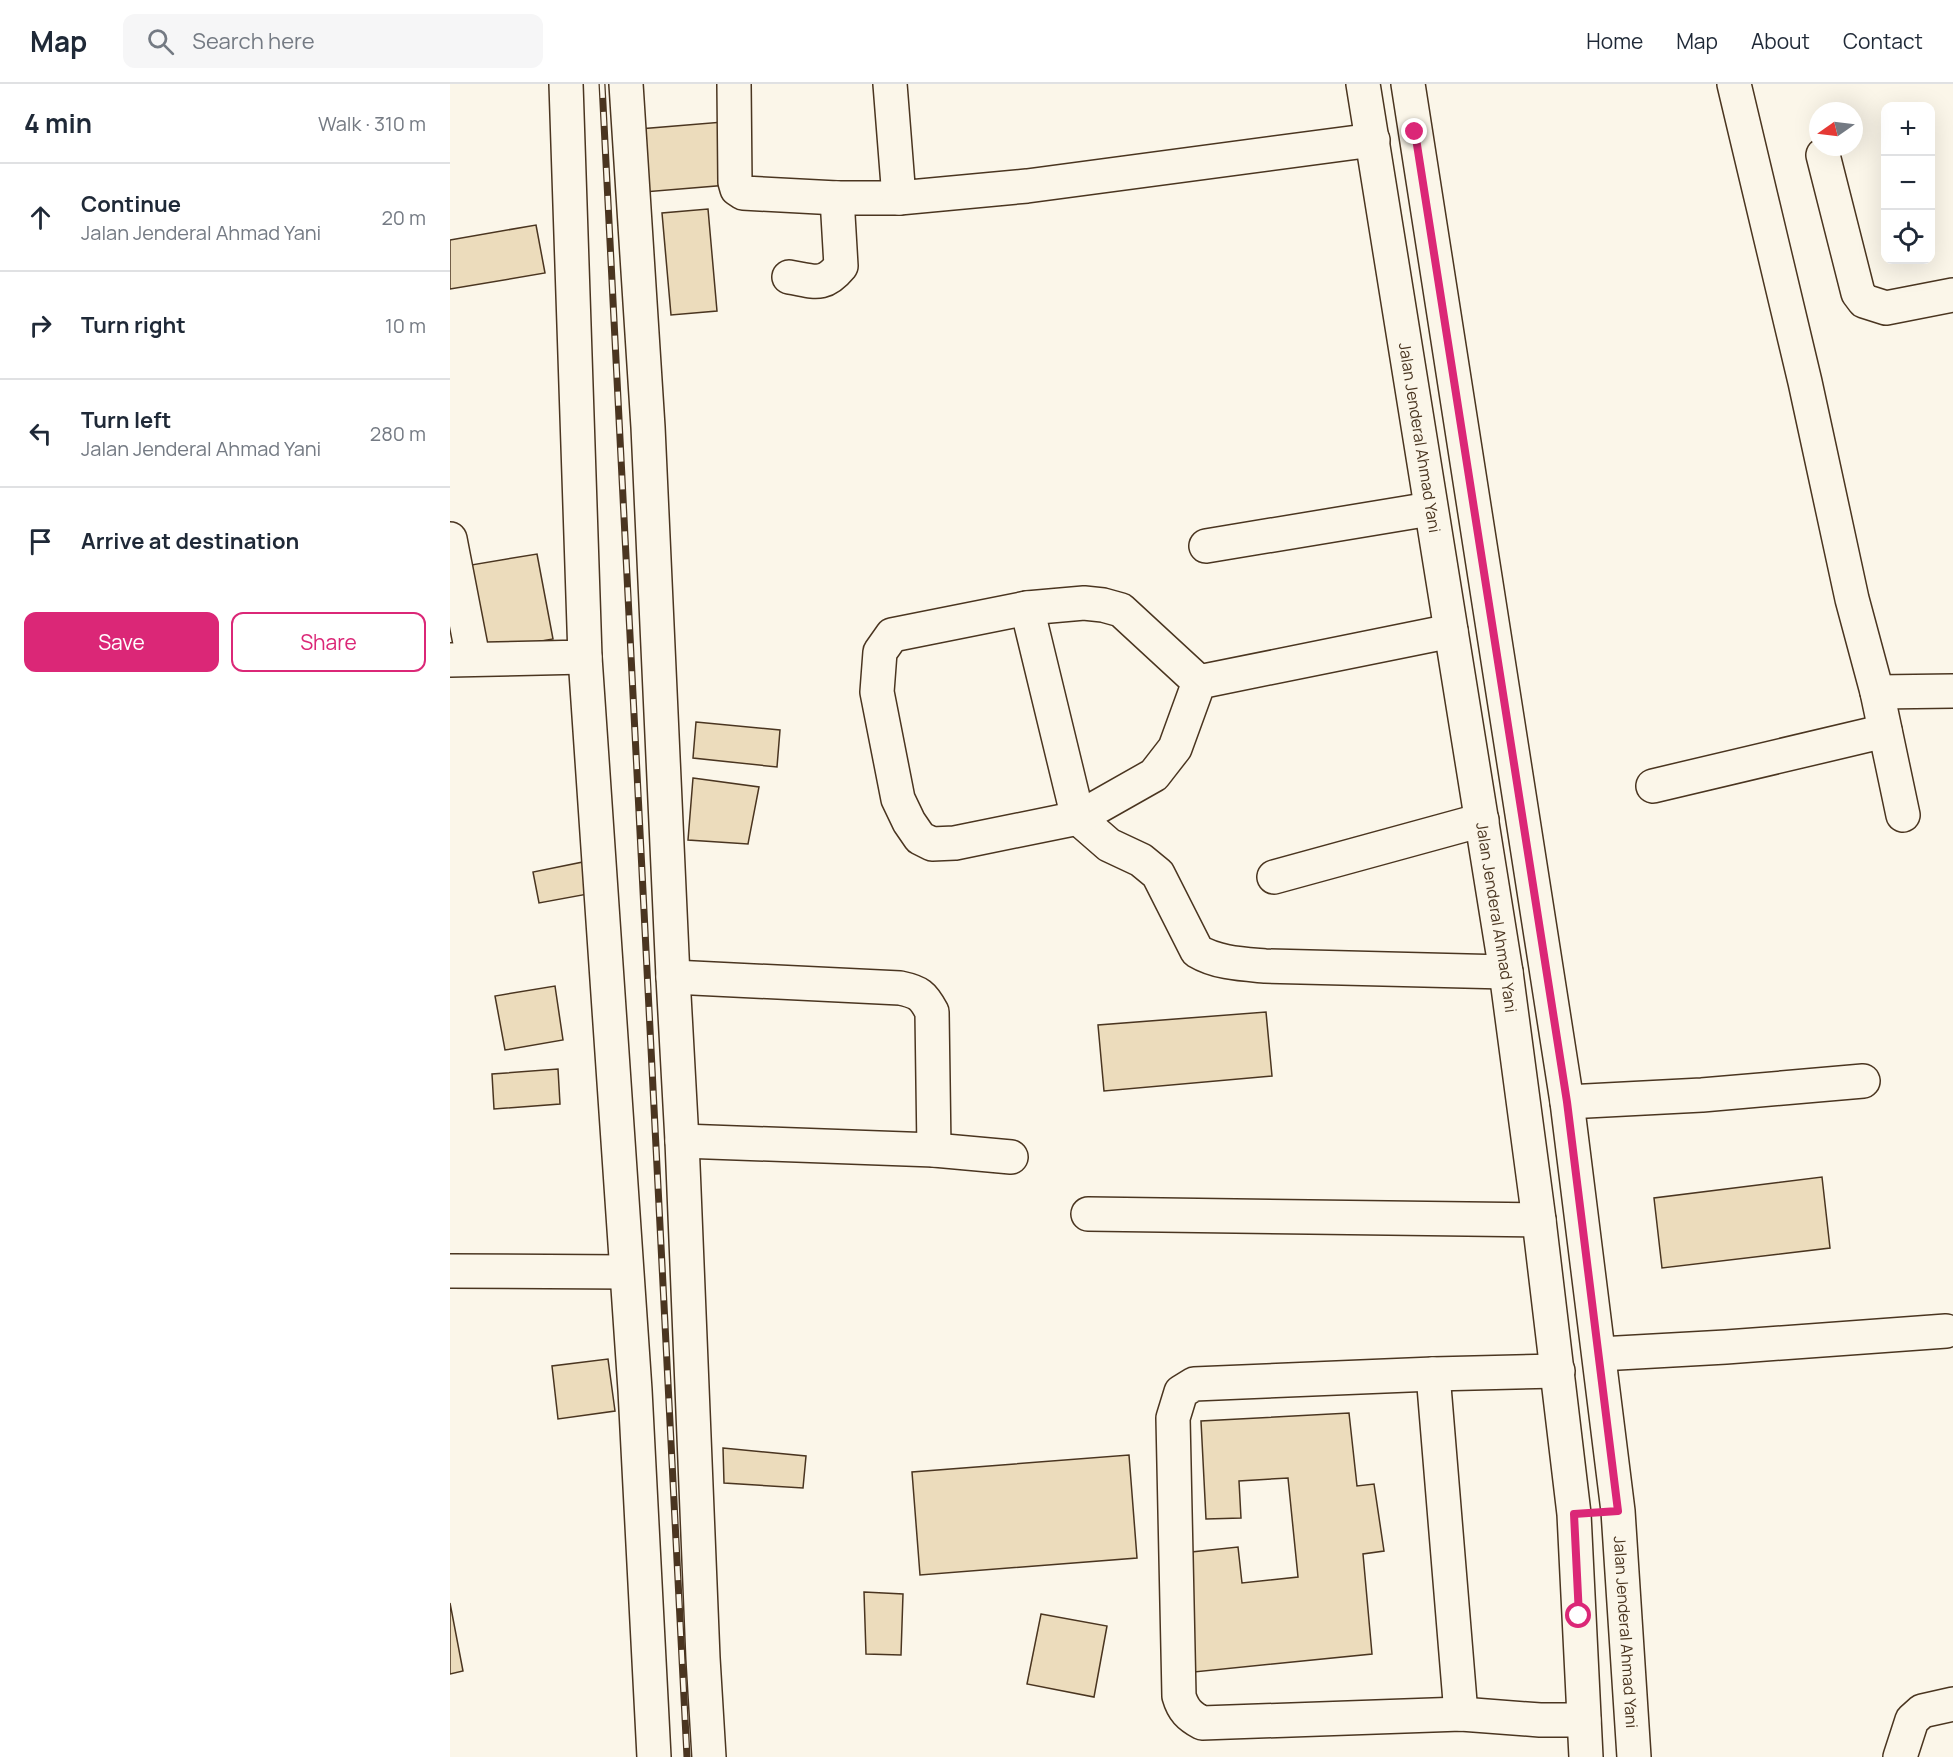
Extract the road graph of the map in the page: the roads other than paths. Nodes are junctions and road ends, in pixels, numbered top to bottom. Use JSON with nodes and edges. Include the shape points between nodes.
{"nodes":[{"id":1,"x":566,"y":84,"type":"edge"},
{"id":2,"x":626,"y":84,"type":"edge"},
{"id":3,"x":734,"y":84,"type":"edge"},
{"id":4,"x":890,"y":84,"type":"edge"},
{"id":5,"x":1363,"y":84,"type":"edge"},
{"id":6,"x":1408,"y":84,"type":"edge"},
{"id":7,"x":1734,"y":84,"type":"edge"},
{"id":8,"x":1373,"y":140,"type":"junction"},
{"id":9,"x":1823,"y":156,"type":"edge"},
{"id":10,"x":837,"y":198,"type":"junction"},
{"id":11,"x":899,"y":198,"type":"junction"},
{"id":12,"x":789,"y":277,"type":"dead end"},
{"id":13,"x":1953,"y":295,"type":"edge"},
{"id":14,"x":1430,"y":509,"type":"junction"},
{"id":15,"x":450,"y":539,"type":"edge"},
{"id":16,"x":1206,"y":546,"type":"dead end"},
{"id":17,"x":1026,"y":608,"type":"junction"},
{"id":18,"x":1451,"y":632,"type":"junction"},
{"id":19,"x":585,"y":657,"type":"junction"},
{"id":20,"x":462,"y":659,"type":"edge"},
{"id":21,"x":1199,"y":682,"type":"junction"},
{"id":22,"x":1953,"y":691,"type":"edge"},
{"id":23,"x":1876,"y":692,"type":"junction"},
{"id":24,"x":1885,"y":731,"type":"junction"},
{"id":25,"x":1653,"y":786,"type":"dead end"},
{"id":26,"x":1903,"y":815,"type":"dead end"},
{"id":27,"x":1078,"y":818,"type":"junction"},
{"id":28,"x":1482,"y":820,"type":"junction"},
{"id":29,"x":1274,"y":877,"type":"dead end"},
{"id":30,"x":1506,"y":972,"type":"junction"},
{"id":31,"x":673,"y":977,"type":"junction"},
{"id":32,"x":1863,"y":1081,"type":"dead end"},
{"id":33,"x":1567,"y":1102,"type":"junction"},
{"id":34,"x":682,"y":1141,"type":"junction"},
{"id":35,"x":934,"y":1150,"type":"junction"},
{"id":36,"x":1011,"y":1157,"type":"dead end"},
{"id":37,"x":1088,"y":1214,"type":"dead end"},
{"id":38,"x":1539,"y":1220,"type":"junction"},
{"id":39,"x":450,"y":1271,"type":"edge"},
{"id":40,"x":626,"y":1272,"type":"junction"},
{"id":41,"x":1946,"y":1330,"type":"dead end"},
{"id":42,"x":1600,"y":1354,"type":"junction"},
{"id":43,"x":1558,"y":1371,"type":"junction"},
{"id":44,"x":1433,"y":1374,"type":"junction"},
{"id":45,"x":1618,"y":1511,"type":"junction"},
{"id":46,"x":1574,"y":1514,"type":"junction"},
{"id":47,"x":1953,"y":1704,"type":"edge"},
{"id":48,"x":1461,"y":1714,"type":"junction"},
{"id":49,"x":1584,"y":1720,"type":"junction"},
{"id":50,"x":654,"y":1757,"type":"edge"},
{"id":51,"x":709,"y":1757,"type":"edge"},
{"id":52,"x":1586,"y":1757,"type":"edge"},
{"id":53,"x":1635,"y":1757,"type":"edge"},
{"id":54,"x":1900,"y":1757,"type":"edge"}],
"edges":[{"from":1,"to":19,"type":"street"},
{"from":2,"to":31,"type":"street","via":[[648,427]]},
{"from":3,"to":10,"type":"street","via":[[737,189],[743,193]]},
{"from":4,"to":11,"type":"street"},
{"from":5,"to":8,"type":"street","name":"Jalan Jenderal Ahmad Yani"},
{"from":6,"to":33,"type":"street","name":"Jalan Jenderal Ahmad Yani"},
{"from":7,"to":23,"type":"street"},
{"from":8,"to":11,"type":"street","via":[[1028,186]]},
{"from":8,"to":14,"type":"street","name":"Jalan Jenderal Ahmad Yani"},
{"from":9,"to":13,"type":"street","via":[[1858,293],[1864,301],[1886,308]]},
{"from":10,"to":11,"type":"street"},
{"from":10,"to":12,"type":"street","via":[[841,266],[831,278],[818,282]]},
{"from":14,"to":16,"type":"street"},
{"from":14,"to":18,"type":"street","name":"Jalan Jenderal Ahmad Yani"},
{"from":15,"to":20,"type":"street"},
{"from":17,"to":21,"type":"street","via":[[1084,603],[1121,610]]},
{"from":17,"to":27,"type":"street"},
{"from":17,"to":27,"type":"street","via":[[892,635],[880,652],[877,692],[898,799],[920,838],[932,844],[955,843]]},
{"from":18,"to":21,"type":"street"},
{"from":18,"to":28,"type":"street","name":"Jalan Jenderal Ahmad Yani"},
{"from":19,"to":20,"type":"street"},
{"from":19,"to":40,"type":"street"},
{"from":21,"to":27,"type":"street","via":[[1175,748],[1154,775]]},
{"from":22,"to":23,"type":"street"},
{"from":23,"to":24,"type":"street"},
{"from":24,"to":25,"type":"street"},
{"from":24,"to":26,"type":"street"},
{"from":27,"to":30,"type":"street","via":[[1109,844],[1141,860],[1158,874],[1197,951],[1207,957],[1265,966]]},
{"from":28,"to":29,"type":"street"},
{"from":28,"to":30,"type":"street","name":"Jalan Jenderal Ahmad Yani"},
{"from":30,"to":38,"type":"street","name":"Jalan Jenderal Ahmad Yani"},
{"from":31,"to":34,"type":"street"},
{"from":31,"to":35,"type":"street","via":[[914,991],[924,998],[932,1012]]},
{"from":32,"to":33,"type":"street"},
{"from":33,"to":42,"type":"street","name":"Jalan Jenderal Ahmad Yani"},
{"from":34,"to":35,"type":"street"},
{"from":34,"to":51,"type":"street"},
{"from":35,"to":36,"type":"street"},
{"from":37,"to":38,"type":"street"},
{"from":38,"to":43,"type":"street","name":"Jalan Jenderal Ahmad Yani"},
{"from":39,"to":40,"type":"street"},
{"from":40,"to":50,"type":"street"},
{"from":41,"to":42,"type":"street"},
{"from":42,"to":45,"type":"street","name":"Jalan Jenderal Ahmad Yani"},
{"from":43,"to":44,"type":"street"},
{"from":43,"to":46,"type":"street","name":"Jalan Jenderal Ahmad Yani"},
{"from":44,"to":48,"type":"street"},
{"from":44,"to":48,"type":"street","via":[[1194,1384],[1181,1392],[1173,1418],[1179,1696],[1183,1709],[1202,1723]]},
{"from":45,"to":46,"type":"street"},
{"from":45,"to":53,"type":"street","name":"Jalan Jenderal Ahmad Yani"},
{"from":46,"to":49,"type":"street","name":"Jalan Jenderal Ahmad Yani"},
{"from":47,"to":54,"type":"street","via":[[1922,1711],[1912,1720]]},
{"from":48,"to":49,"type":"street"},
{"from":49,"to":52,"type":"street","name":"Jalan Jenderal Ahmad Yani"}]}
